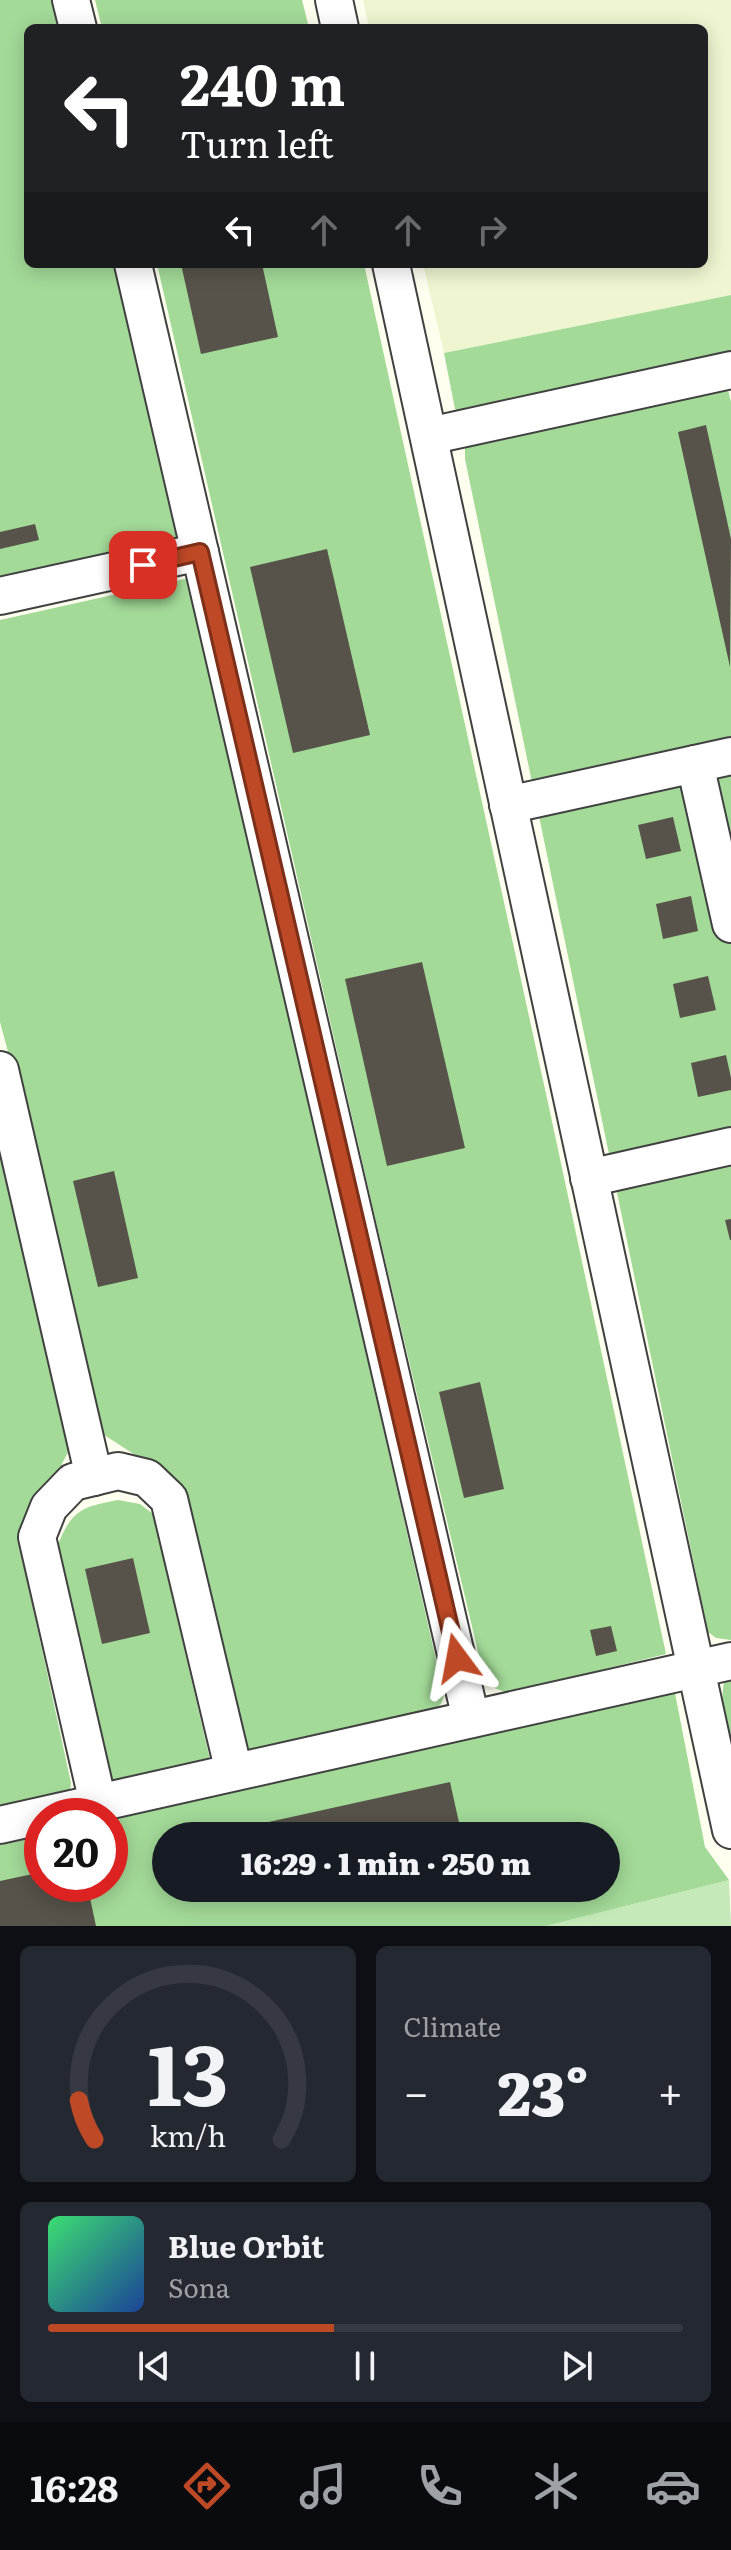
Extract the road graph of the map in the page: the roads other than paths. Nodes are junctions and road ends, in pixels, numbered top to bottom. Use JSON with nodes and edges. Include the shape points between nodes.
{"nodes":[{"id":1,"x":71,"y":0,"type":"edge"},
{"id":2,"x":334,"y":0,"type":"edge"},
{"id":3,"x":77,"y":24,"type":"edge"},
{"id":4,"x":339,"y":24,"type":"edge"},
{"id":5,"x":134,"y":268,"type":"edge"},
{"id":6,"x":392,"y":268,"type":"edge"},
{"id":7,"x":731,"y":370,"type":"edge"},
{"id":8,"x":429,"y":436,"type":"junction"},
{"id":9,"x":200,"y":552,"type":"junction"},
{"id":10,"x":0,"y":596,"type":"edge"},
{"id":11,"x":731,"y":756,"type":"edge"},
{"id":12,"x":695,"y":764,"type":"junction"},
{"id":13,"x":508,"y":805,"type":"junction"},
{"id":14,"x":731,"y":924,"type":"edge"},
{"id":15,"x":0,"y":1070,"type":"edge"},
{"id":16,"x":731,"y":1146,"type":"edge"},
{"id":17,"x":589,"y":1178,"type":"junction"},
{"id":18,"x":94,"y":1477,"type":"junction"},
{"id":19,"x":731,"y":1661,"type":"edge"},
{"id":20,"x":696,"y":1668,"type":"junction"},
{"id":21,"x":471,"y":1719,"type":"junction"},
{"id":22,"x":234,"y":1772,"type":"junction"},
{"id":23,"x":97,"y":1798,"type":"edge"},
{"id":24,"x":120,"y":1798,"type":"edge"},
{"id":25,"x":24,"y":1820,"type":"edge"},
{"id":26,"x":0,"y":1825,"type":"edge"},
{"id":27,"x":731,"y":1830,"type":"edge"}],
"edges":[{"from":1,"to":3,"type":"lane"},
{"from":2,"to":4,"type":"lane"},
{"from":5,"to":9,"type":"lane"},
{"from":6,"to":8,"type":"lane"},
{"from":7,"to":8,"type":"lane"},
{"from":8,"to":13,"type":"lane"},
{"from":9,"to":10,"type":"lane"},
{"from":9,"to":21,"type":"lane"},
{"from":11,"to":12,"type":"lane"},
{"from":12,"to":13,"type":"lane"},
{"from":12,"to":14,"type":"lane"},
{"from":13,"to":17,"type":"lane"},
{"from":15,"to":18,"type":"lane"},
{"from":16,"to":17,"type":"lane"},
{"from":17,"to":20,"type":"lane"},
{"from":18,"to":22,"type":"lane","via":[[118,1471],[147,1478],[169,1499]]},
{"from":18,"to":23,"type":"lane","via":[[73,1482],[49,1507],[37,1537]]},
{"from":19,"to":20,"type":"lane"},
{"from":20,"to":21,"type":"lane"},
{"from":20,"to":27,"type":"lane"},
{"from":21,"to":22,"type":"lane"},
{"from":22,"to":24,"type":"lane"},
{"from":25,"to":26,"type":"lane"}]}
